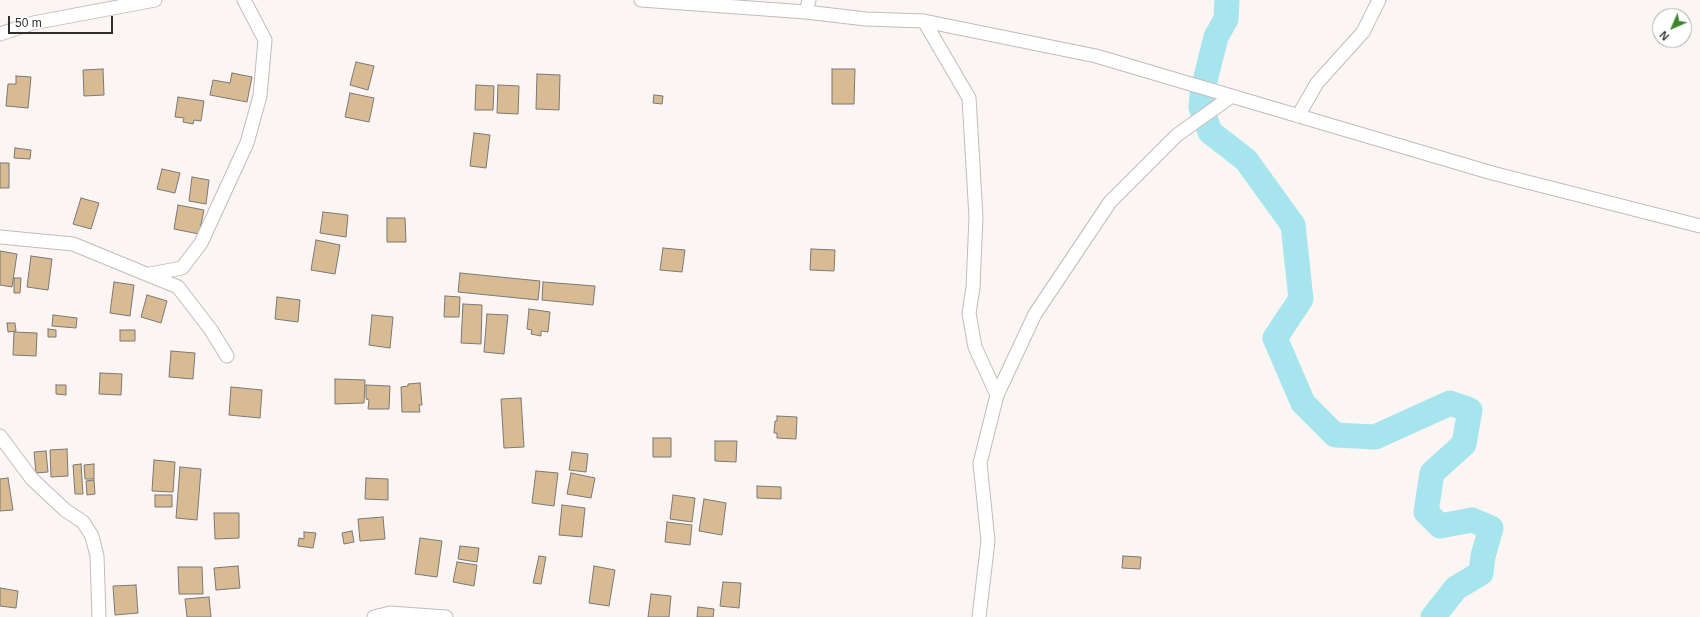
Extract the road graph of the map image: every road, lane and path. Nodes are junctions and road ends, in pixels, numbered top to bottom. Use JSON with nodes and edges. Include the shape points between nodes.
{"nodes":[{"id":1,"x":156,"y":0,"type":"edge"},
{"id":2,"x":244,"y":0,"type":"edge"},
{"id":3,"x":641,"y":0,"type":"edge"},
{"id":4,"x":1379,"y":0,"type":"edge"},
{"id":5,"x":807,"y":6,"type":"edge"},
{"id":6,"x":924,"y":21,"type":"junction"},
{"id":7,"x":0,"y":34,"type":"edge"},
{"id":8,"x":1232,"y":96,"type":"junction"},
{"id":9,"x":1298,"y":116,"type":"junction"},
{"id":10,"x":1700,"y":226,"type":"edge"},
{"id":11,"x":0,"y":237,"type":"edge"},
{"id":12,"x":150,"y":274,"type":"junction"},
{"id":13,"x":227,"y":356,"type":"dead end"},
{"id":14,"x":997,"y":395,"type":"junction"},
{"id":15,"x":0,"y":436,"type":"edge"},
{"id":16,"x":99,"y":617,"type":"edge"},
{"id":17,"x":374,"y":617,"type":"edge"},
{"id":18,"x":446,"y":617,"type":"edge"},
{"id":19,"x":979,"y":617,"type":"edge"}],
"edges":[{"from":1,"to":7,"type":"street","via":[[33,23]]},
{"from":2,"to":12,"type":"street","via":[[265,40],[260,96],[247,143],[201,243],[182,268]]},
{"from":3,"to":5,"type":"street"},
{"from":4,"to":9,"type":"street","via":[[1363,32],[1317,83]]},
{"from":5,"to":6,"type":"street","via":[[866,19]]},
{"from":6,"to":8,"type":"street","via":[[1096,56]]},
{"from":6,"to":14,"type":"street","via":[[969,98],[976,217],[973,288],[969,313],[975,347]]},
{"from":8,"to":9,"type":"street"},
{"from":8,"to":14,"type":"street","via":[[1177,135],[1110,202],[1035,314]]},
{"from":9,"to":10,"type":"street","via":[[1492,173]]},
{"from":11,"to":12,"type":"street","via":[[73,244]]},
{"from":12,"to":13,"type":"street","via":[[178,287],[211,330]]},
{"from":14,"to":19,"type":"street","via":[[980,463],[988,540]]},
{"from":15,"to":16,"type":"street","via":[[32,480],[65,510],[83,522],[92,536],[97,556]]},
{"from":17,"to":18,"type":"street","via":[[390,613]]}]}
